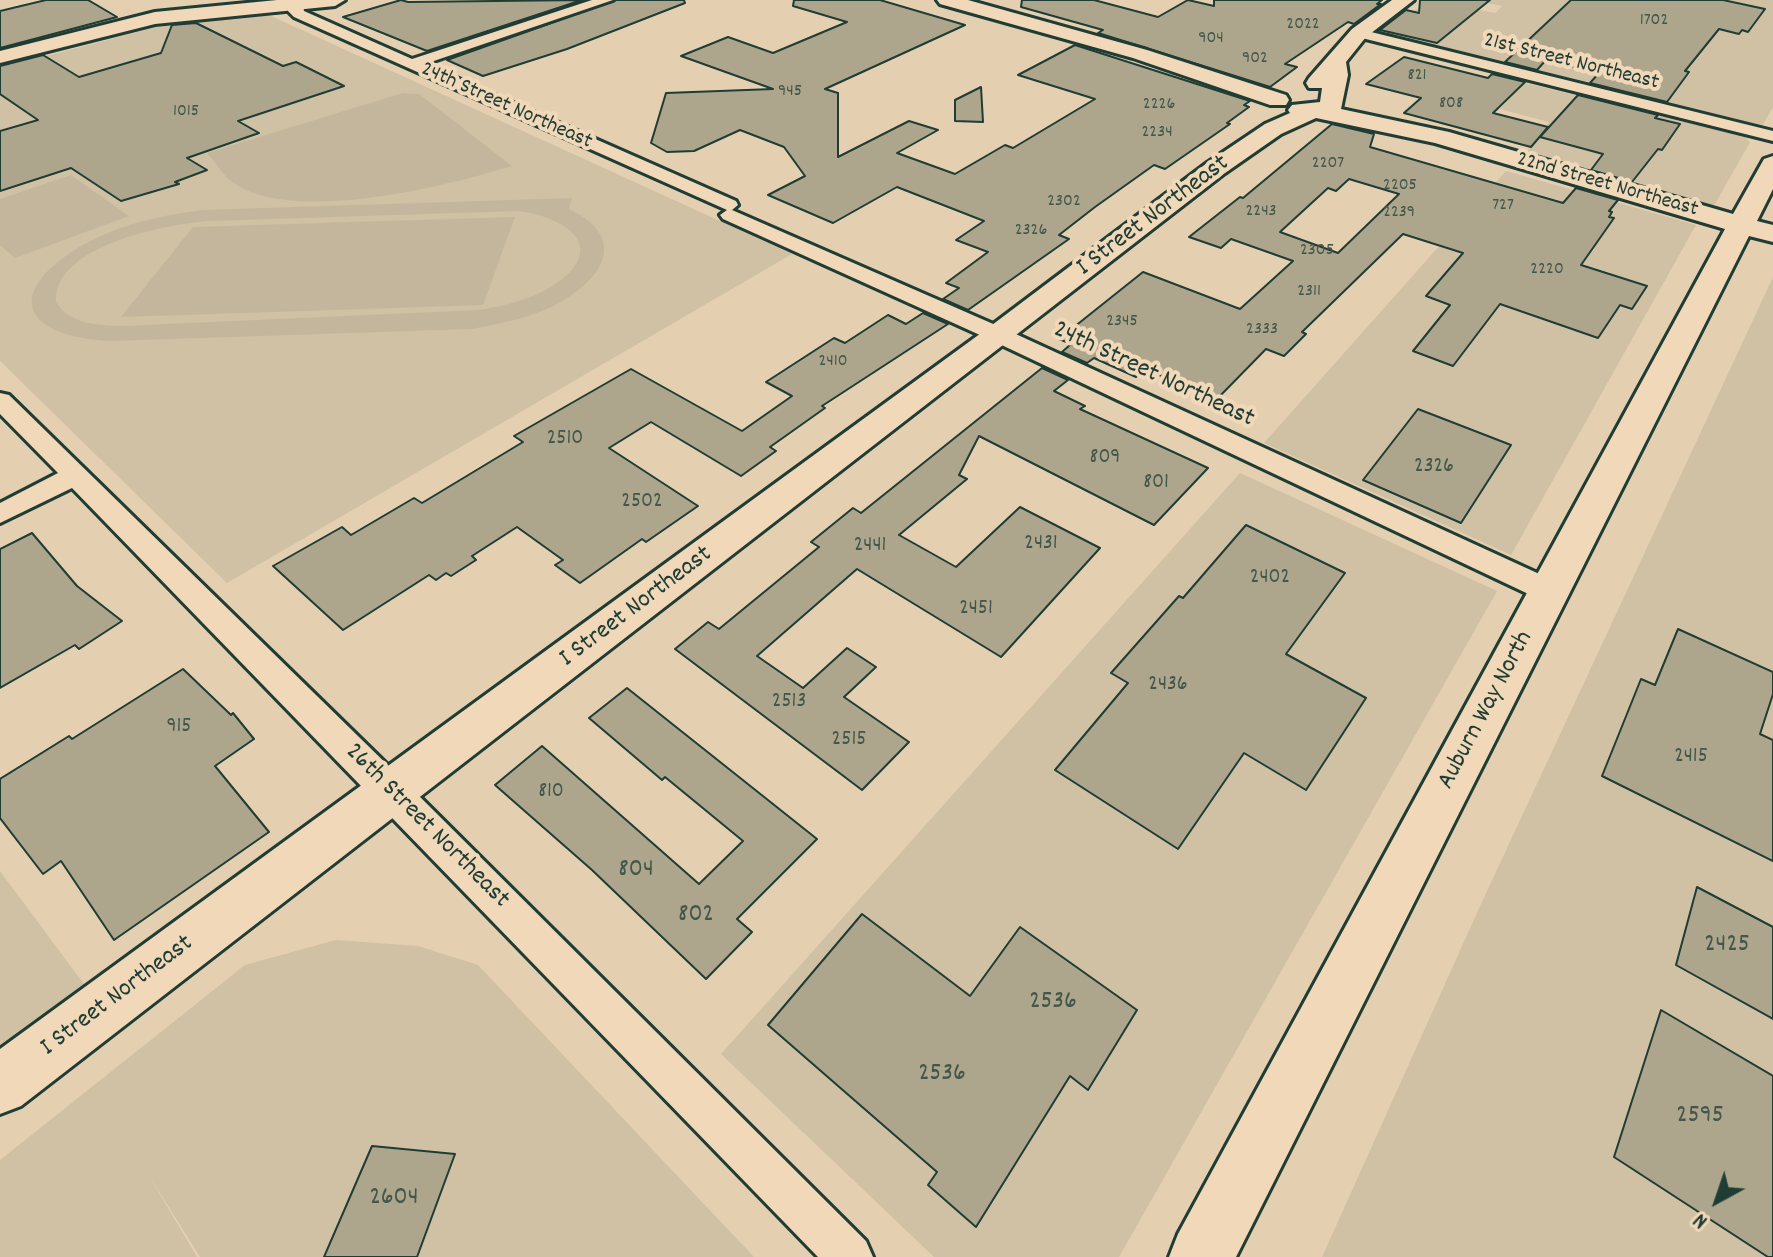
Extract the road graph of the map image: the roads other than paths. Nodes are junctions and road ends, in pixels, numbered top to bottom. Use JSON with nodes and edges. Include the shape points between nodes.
{"nodes":[{"id":1,"x":335,"y":0,"type":"edge"},
{"id":2,"x":606,"y":0,"type":"edge"},
{"id":3,"x":1404,"y":0,"type":"edge"},
{"id":4,"x":294,"y":2,"type":"edge"},
{"id":5,"x":964,"y":2,"type":"edge"},
{"id":6,"x":1359,"y":33,"type":"junction"},
{"id":7,"x":0,"y":57,"type":"edge"},
{"id":8,"x":411,"y":64,"type":"junction"},
{"id":9,"x":1302,"y":104,"type":"junction"},
{"id":10,"x":1773,"y":136,"type":"edge"},
{"id":11,"x":1773,"y":164,"type":"edge"},
{"id":12,"x":1741,"y":225,"type":"junction"},
{"id":13,"x":1773,"y":234,"type":"edge"},
{"id":14,"x":999,"y":335,"type":"junction"},
{"id":15,"x":0,"y":400,"type":"edge"},
{"id":16,"x":75,"y":475,"type":"junction"},
{"id":17,"x":0,"y":514,"type":"edge"},
{"id":18,"x":1549,"y":591,"type":"junction"},
{"id":19,"x":392,"y":792,"type":"junction"},
{"id":20,"x":0,"y":1085,"type":"edge"},
{"id":21,"x":1207,"y":1254,"type":"edge"},
{"id":22,"x":850,"y":1257,"type":"edge"}],
"edges":[{"from":1,"to":4,"type":"street"},
{"from":2,"to":8,"type":"street"},
{"from":3,"to":6,"type":"street"},
{"from":4,"to":7,"type":"street","via":[[138,21]]},
{"from":4,"to":8,"type":"street","name":"24th Street Northeast","via":[[299,14]]},
{"from":5,"to":9,"type":"street","name":"22nd Street Northeast"},
{"from":6,"to":9,"type":"street","via":[[1337,64],[1339,76]]},
{"from":6,"to":10,"type":"street","name":"21st Street Northeast"},
{"from":8,"to":14,"type":"street","name":"24th Street Northeast"},
{"from":9,"to":12,"type":"street","name":"22nd Street Northeast","via":[[1440,137]]},
{"from":9,"to":14,"type":"street","name":"I Street Northeast"},
{"from":11,"to":12,"type":"street","name":"Auburn Way North"},
{"from":12,"to":13,"type":"street","name":"22nd Street Northeast"},
{"from":12,"to":18,"type":"street","name":"Auburn Way North"},
{"from":14,"to":18,"type":"street","name":"24th Street Northeast"},
{"from":14,"to":19,"type":"street","name":"I Street Northeast"},
{"from":15,"to":16,"type":"street","name":"26th Street Northeast"},
{"from":16,"to":17,"type":"street"},
{"from":16,"to":19,"type":"street","name":"26th Street Northeast"},
{"from":18,"to":21,"type":"street","name":"Auburn Way North"},
{"from":19,"to":20,"type":"street","name":"I Street Northeast"},
{"from":19,"to":22,"type":"street","name":"26th Street Northeast"}]}
